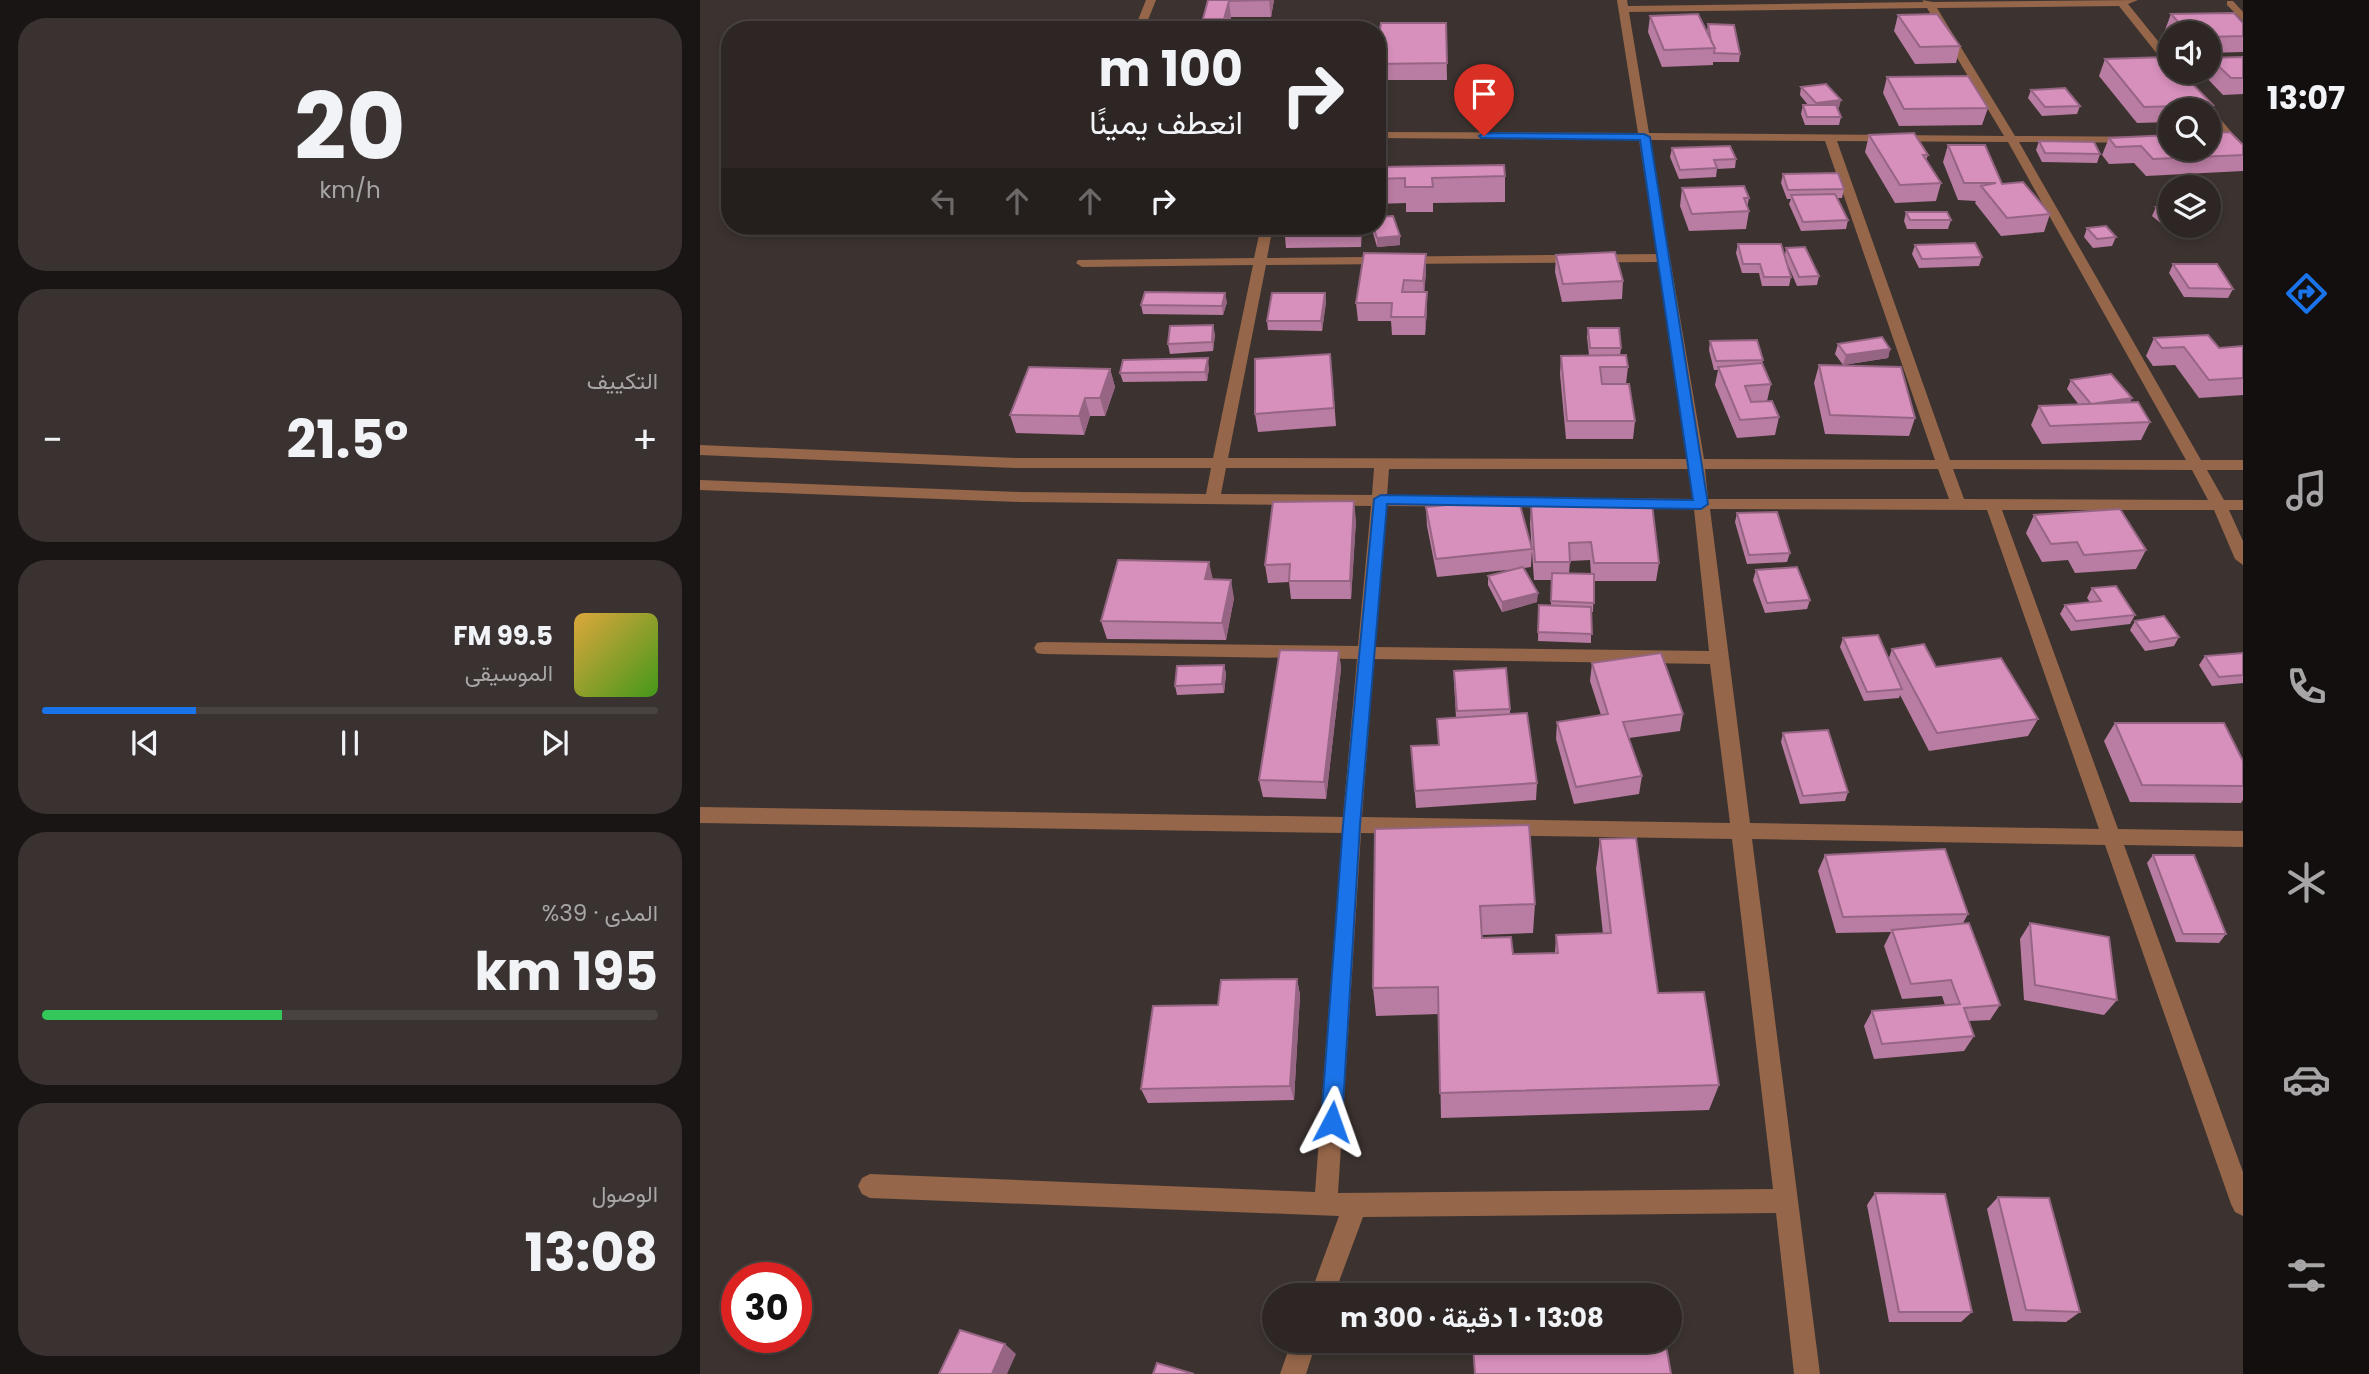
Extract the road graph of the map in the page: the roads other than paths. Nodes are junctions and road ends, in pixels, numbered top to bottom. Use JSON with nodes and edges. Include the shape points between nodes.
{"nodes":[{"id":1,"x":1151,"y":0,"type":"edge"},
{"id":2,"x":2133,"y":0,"type":"edge"},
{"id":3,"x":1928,"y":2,"type":"edge"},
{"id":4,"x":2122,"y":3,"type":"junction"},
{"id":5,"x":1623,"y":4,"type":"edge"},
{"id":6,"x":2230,"y":4,"type":"dead end"},
{"id":7,"x":2243,"y":18,"type":"edge"},
{"id":8,"x":1143,"y":21,"type":"edge"},
{"id":9,"x":2158,"y":48,"type":"edge"},
{"id":10,"x":1386,"y":135,"type":"edge"},
{"id":11,"x":1644,"y":137,"type":"junction"},
{"id":12,"x":1830,"y":138,"type":"junction"},
{"id":13,"x":2011,"y":138,"type":"junction"},
{"id":14,"x":2158,"y":140,"type":"edge"},
{"id":15,"x":2232,"y":140,"type":"edge"},
{"id":16,"x":2243,"y":153,"type":"edge"},
{"id":17,"x":1265,"y":235,"type":"edge"},
{"id":18,"x":1664,"y":258,"type":"junction"},
{"id":19,"x":1260,"y":261,"type":"junction"},
{"id":20,"x":1082,"y":262,"type":"dead end"},
{"id":21,"x":700,"y":450,"type":"edge"},
{"id":22,"x":1219,"y":463,"type":"junction"},
{"id":23,"x":2196,"y":464,"type":"junction"},
{"id":24,"x":1382,"y":465,"type":"junction"},
{"id":25,"x":1697,"y":465,"type":"junction"},
{"id":26,"x":2243,"y":465,"type":"edge"},
{"id":27,"x":1944,"y":466,"type":"junction"},
{"id":28,"x":700,"y":485,"type":"edge"},
{"id":29,"x":1213,"y":498,"type":"junction"},
{"id":30,"x":1381,"y":499,"type":"junction"},
{"id":31,"x":1701,"y":504,"type":"junction"},
{"id":32,"x":1958,"y":505,"type":"junction"},
{"id":33,"x":1993,"y":505,"type":"junction"},
{"id":34,"x":2219,"y":505,"type":"junction"},
{"id":35,"x":2243,"y":505,"type":"edge"},
{"id":36,"x":2243,"y":559,"type":"edge"},
{"id":37,"x":1043,"y":648,"type":"dead end"},
{"id":38,"x":1365,"y":653,"type":"junction"},
{"id":39,"x":1718,"y":658,"type":"junction"},
{"id":40,"x":700,"y":815,"type":"edge"},
{"id":41,"x":1352,"y":825,"type":"junction"},
{"id":42,"x":1741,"y":831,"type":"junction"},
{"id":43,"x":2112,"y":837,"type":"junction"},
{"id":44,"x":2243,"y":839,"type":"edge"},
{"id":45,"x":870,"y":1186,"type":"dead end"},
{"id":46,"x":1787,"y":1201,"type":"junction"},
{"id":47,"x":1326,"y":1203,"type":"junction"},
{"id":48,"x":2243,"y":1204,"type":"edge"},
{"id":49,"x":1355,"y":1205,"type":"junction"},
{"id":50,"x":1326,"y":1283,"type":"edge"},
{"id":51,"x":1300,"y":1353,"type":"edge"},
{"id":52,"x":1293,"y":1374,"type":"edge"},
{"id":53,"x":1807,"y":1374,"type":"edge"}],
"edges":[{"from":1,"to":8,"type":"street"},
{"from":2,"to":4,"type":"street"},
{"from":3,"to":4,"type":"street"},
{"from":3,"to":5,"type":"street"},
{"from":3,"to":13,"type":"street"},
{"from":4,"to":9,"type":"street"},
{"from":5,"to":11,"type":"street"},
{"from":6,"to":7,"type":"street"},
{"from":10,"to":11,"type":"street"},
{"from":11,"to":12,"type":"street"},
{"from":11,"to":18,"type":"street"},
{"from":12,"to":13,"type":"street"},
{"from":12,"to":27,"type":"street"},
{"from":13,"to":14,"type":"street"},
{"from":13,"to":23,"type":"street"},
{"from":15,"to":16,"type":"street"},
{"from":17,"to":19,"type":"street"},
{"from":18,"to":19,"type":"street"},
{"from":18,"to":25,"type":"street"},
{"from":19,"to":20,"type":"street"},
{"from":19,"to":22,"type":"street"},
{"from":21,"to":22,"type":"street","via":[[1015,463]]},
{"from":22,"to":24,"type":"street"},
{"from":22,"to":29,"type":"street"},
{"from":23,"to":26,"type":"street"},
{"from":23,"to":27,"type":"street"},
{"from":23,"to":34,"type":"street"},
{"from":24,"to":25,"type":"street"},
{"from":24,"to":30,"type":"street"},
{"from":25,"to":27,"type":"street"},
{"from":25,"to":31,"type":"street"},
{"from":27,"to":32,"type":"street"},
{"from":28,"to":29,"type":"street"},
{"from":29,"to":30,"type":"street"},
{"from":30,"to":31,"type":"street"},
{"from":30,"to":38,"type":"street"},
{"from":31,"to":32,"type":"street"},
{"from":31,"to":39,"type":"street"},
{"from":32,"to":33,"type":"street"},
{"from":33,"to":34,"type":"street"},
{"from":33,"to":43,"type":"street"},
{"from":34,"to":35,"type":"street"},
{"from":34,"to":36,"type":"street"},
{"from":37,"to":38,"type":"street"},
{"from":38,"to":39,"type":"street"},
{"from":38,"to":41,"type":"street"},
{"from":39,"to":42,"type":"street"},
{"from":40,"to":41,"type":"street"},
{"from":41,"to":42,"type":"street"},
{"from":41,"to":47,"type":"street"},
{"from":42,"to":43,"type":"street"},
{"from":42,"to":46,"type":"street"},
{"from":43,"to":44,"type":"street"},
{"from":43,"to":48,"type":"street"},
{"from":45,"to":47,"type":"street"},
{"from":46,"to":49,"type":"street"},
{"from":46,"to":53,"type":"street"},
{"from":47,"to":49,"type":"street"},
{"from":49,"to":50,"type":"street"},
{"from":51,"to":52,"type":"street"}]}
